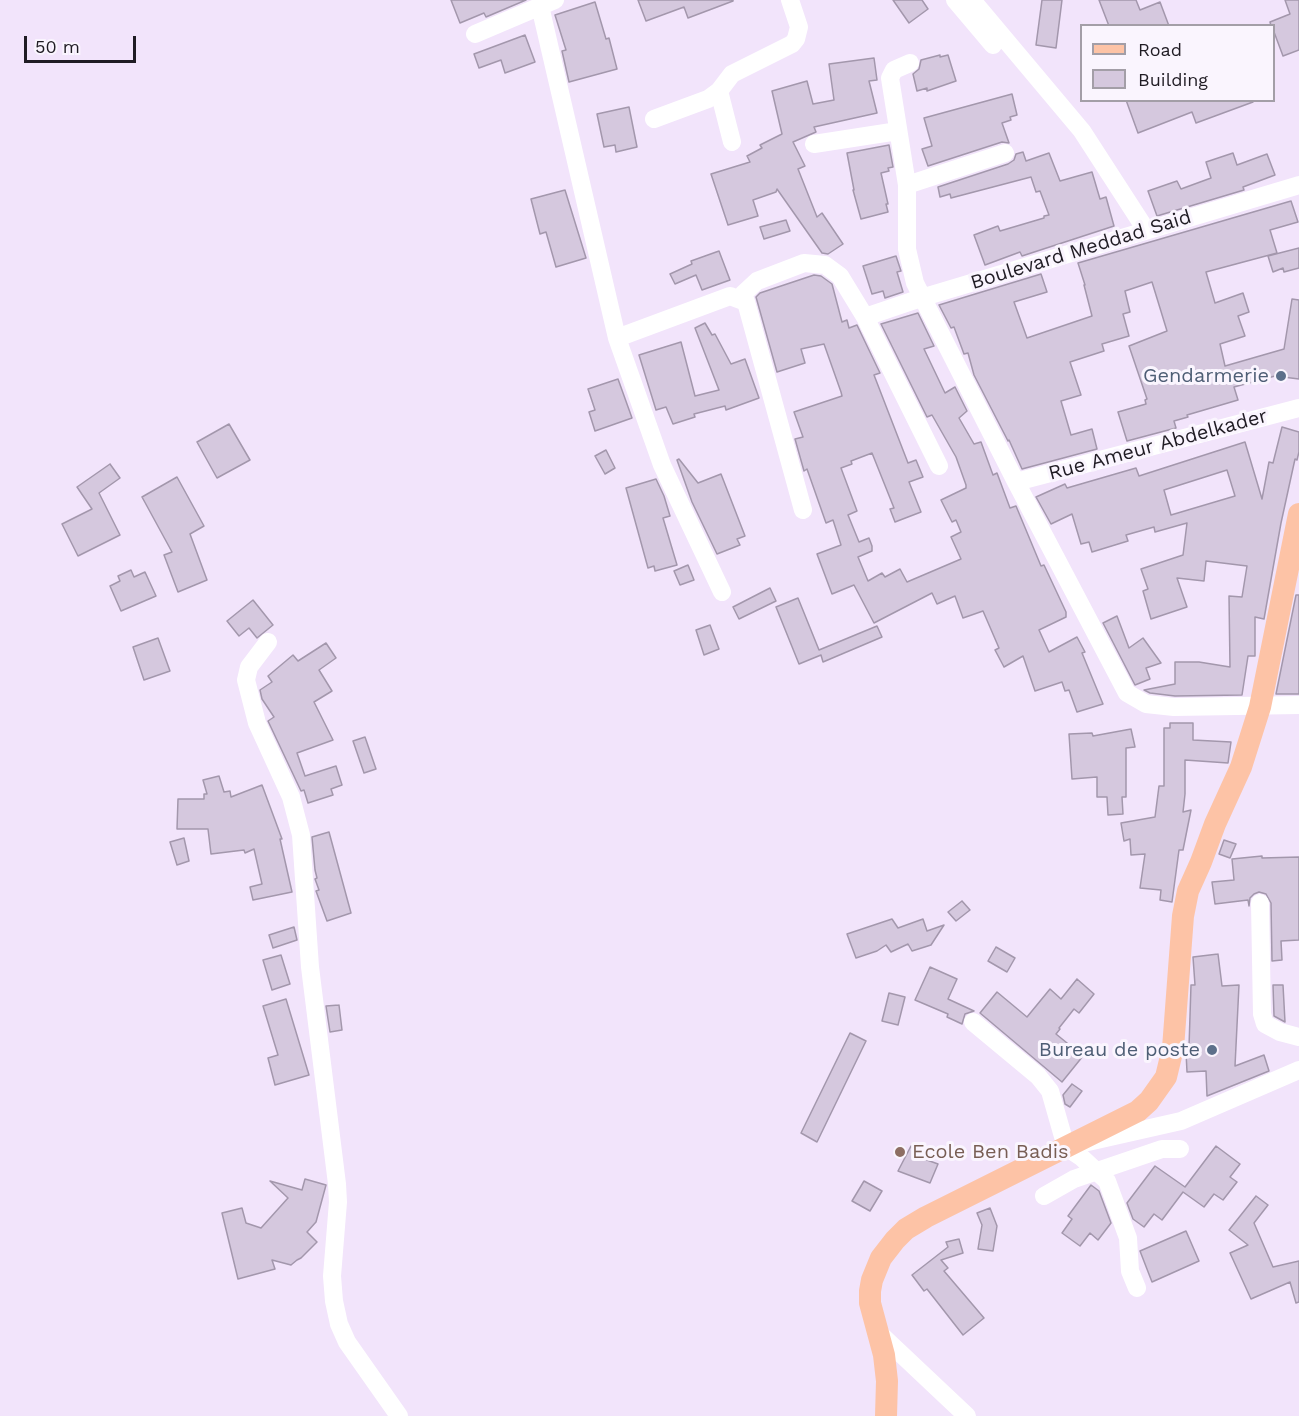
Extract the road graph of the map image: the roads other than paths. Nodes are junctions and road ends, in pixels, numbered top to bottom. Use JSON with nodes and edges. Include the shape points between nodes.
{"nodes":[{"id":1,"x":790,"y":0,"type":"edge"},
{"id":2,"x":955,"y":0,"type":"edge"},
{"id":3,"x":972,"y":0,"type":"edge"},
{"id":4,"x":548,"y":3,"type":"edge"},
{"id":5,"x":475,"y":34,"type":"dead end"},
{"id":6,"x":910,"y":63,"type":"dead end"},
{"id":7,"x":719,"y":91,"type":"junction"},
{"id":8,"x":654,"y":119,"type":"dead end"},
{"id":9,"x":898,"y":131,"type":"junction"},
{"id":10,"x":732,"y":142,"type":"dead end"},
{"id":11,"x":814,"y":144,"type":"dead end"},
{"id":12,"x":1091,"y":147,"type":"junction"},
{"id":13,"x":1005,"y":153,"type":"dead end"},
{"id":14,"x":907,"y":185,"type":"junction"},
{"id":15,"x":1299,"y":185,"type":"edge"},
{"id":16,"x":1146,"y":230,"type":"junction"},
{"id":17,"x":924,"y":297,"type":"junction"},
{"id":18,"x":746,"y":302,"type":"junction"},
{"id":19,"x":864,"y":317,"type":"junction"},
{"id":20,"x":617,"y":338,"type":"junction"},
{"id":21,"x":1299,"y":408,"type":"edge"},
{"id":22,"x":939,"y":466,"type":"dead end"},
{"id":23,"x":1016,"y":482,"type":"junction"},
{"id":24,"x":803,"y":510,"type":"dead end"},
{"id":25,"x":1299,"y":514,"type":"edge"},
{"id":26,"x":722,"y":592,"type":"dead end"},
{"id":27,"x":268,"y":642,"type":"dead end"},
{"id":28,"x":1299,"y":705,"type":"edge"},
{"id":29,"x":1260,"y":707,"type":"junction"},
{"id":30,"x":1260,"y":903,"type":"dead end"},
{"id":31,"x":973,"y":1022,"type":"dead end"},
{"id":32,"x":1299,"y":1037,"type":"edge"},
{"id":33,"x":1299,"y":1070,"type":"edge"},
{"id":34,"x":1066,"y":1147,"type":"junction"},
{"id":35,"x":1180,"y":1149,"type":"dead end"},
{"id":36,"x":1096,"y":1172,"type":"junction"},
{"id":37,"x":1044,"y":1196,"type":"dead end"},
{"id":38,"x":1137,"y":1288,"type":"dead end"},
{"id":39,"x":880,"y":1334,"type":"junction"},
{"id":40,"x":399,"y":1416,"type":"edge"},
{"id":41,"x":886,"y":1416,"type":"edge"},
{"id":42,"x":967,"y":1416,"type":"edge"}],
"edges":[{"from":1,"to":7,"type":"street","via":[[798,27],[796,39],[732,74]]},
{"from":2,"to":12,"type":"street","via":[[1069,132]]},
{"from":3,"to":12,"type":"street","via":[[1082,131]]},
{"from":4,"to":5,"type":"street"},
{"from":4,"to":20,"type":"street"},
{"from":6,"to":9,"type":"street","via":[[894,70],[890,78]]},
{"from":7,"to":8,"type":"street","via":[[702,102]]},
{"from":7,"to":10,"type":"street"},
{"from":9,"to":11,"type":"street"},
{"from":9,"to":14,"type":"street"},
{"from":12,"to":16,"type":"street"},
{"from":13,"to":14,"type":"street"},
{"from":14,"to":17,"type":"street","via":[[907,249],[915,283]]},
{"from":15,"to":16,"type":"street","name":"Boulevard Meddad Said"},
{"from":16,"to":17,"type":"street","name":"Boulevard Meddad Said"},
{"from":17,"to":19,"type":"street","name":"Boulevard Meddad Said"},
{"from":17,"to":23,"type":"street"},
{"from":18,"to":19,"type":"street","via":[[743,294],[757,281],[804,263],[814,263],[825,265],[840,276]]},
{"from":18,"to":20,"type":"street","via":[[730,296]]},
{"from":18,"to":24,"type":"street"},
{"from":19,"to":22,"type":"street"},
{"from":20,"to":26,"type":"street","via":[[662,465]]},
{"from":21,"to":23,"type":"street","name":"Rue Ameur Abdelkader"},
{"from":23,"to":29,"type":"street","via":[[1127,693],[1146,704],[1174,707]]},
{"from":25,"to":29,"type":"main road"},
{"from":27,"to":40,"type":"street","via":[[249,667],[246,680],[257,723],[291,796],[301,835],[310,967],[337,1184],[334,1301],[347,1342]]},
{"from":28,"to":29,"type":"street"},
{"from":29,"to":34,"type":"main road","via":[[1241,767],[1188,891],[1173,1048],[1166,1077],[1138,1111]]},
{"from":30,"to":32,"type":"street","via":[[1262,1014],[1265,1024]]},
{"from":31,"to":34,"type":"street","via":[[1038,1076],[1050,1091]]},
{"from":33,"to":34,"type":"street","via":[[1181,1121]]},
{"from":34,"to":36,"type":"street"},
{"from":34,"to":39,"type":"main road","via":[[926,1217],[895,1240],[881,1258],[872,1280],[870,1303]]},
{"from":35,"to":36,"type":"street","via":[[1162,1149]]},
{"from":36,"to":37,"type":"street"},
{"from":36,"to":38,"type":"street","via":[[1107,1181],[1114,1197],[1128,1238],[1130,1271]]},
{"from":39,"to":41,"type":"main road"},
{"from":39,"to":42,"type":"street"}]}
